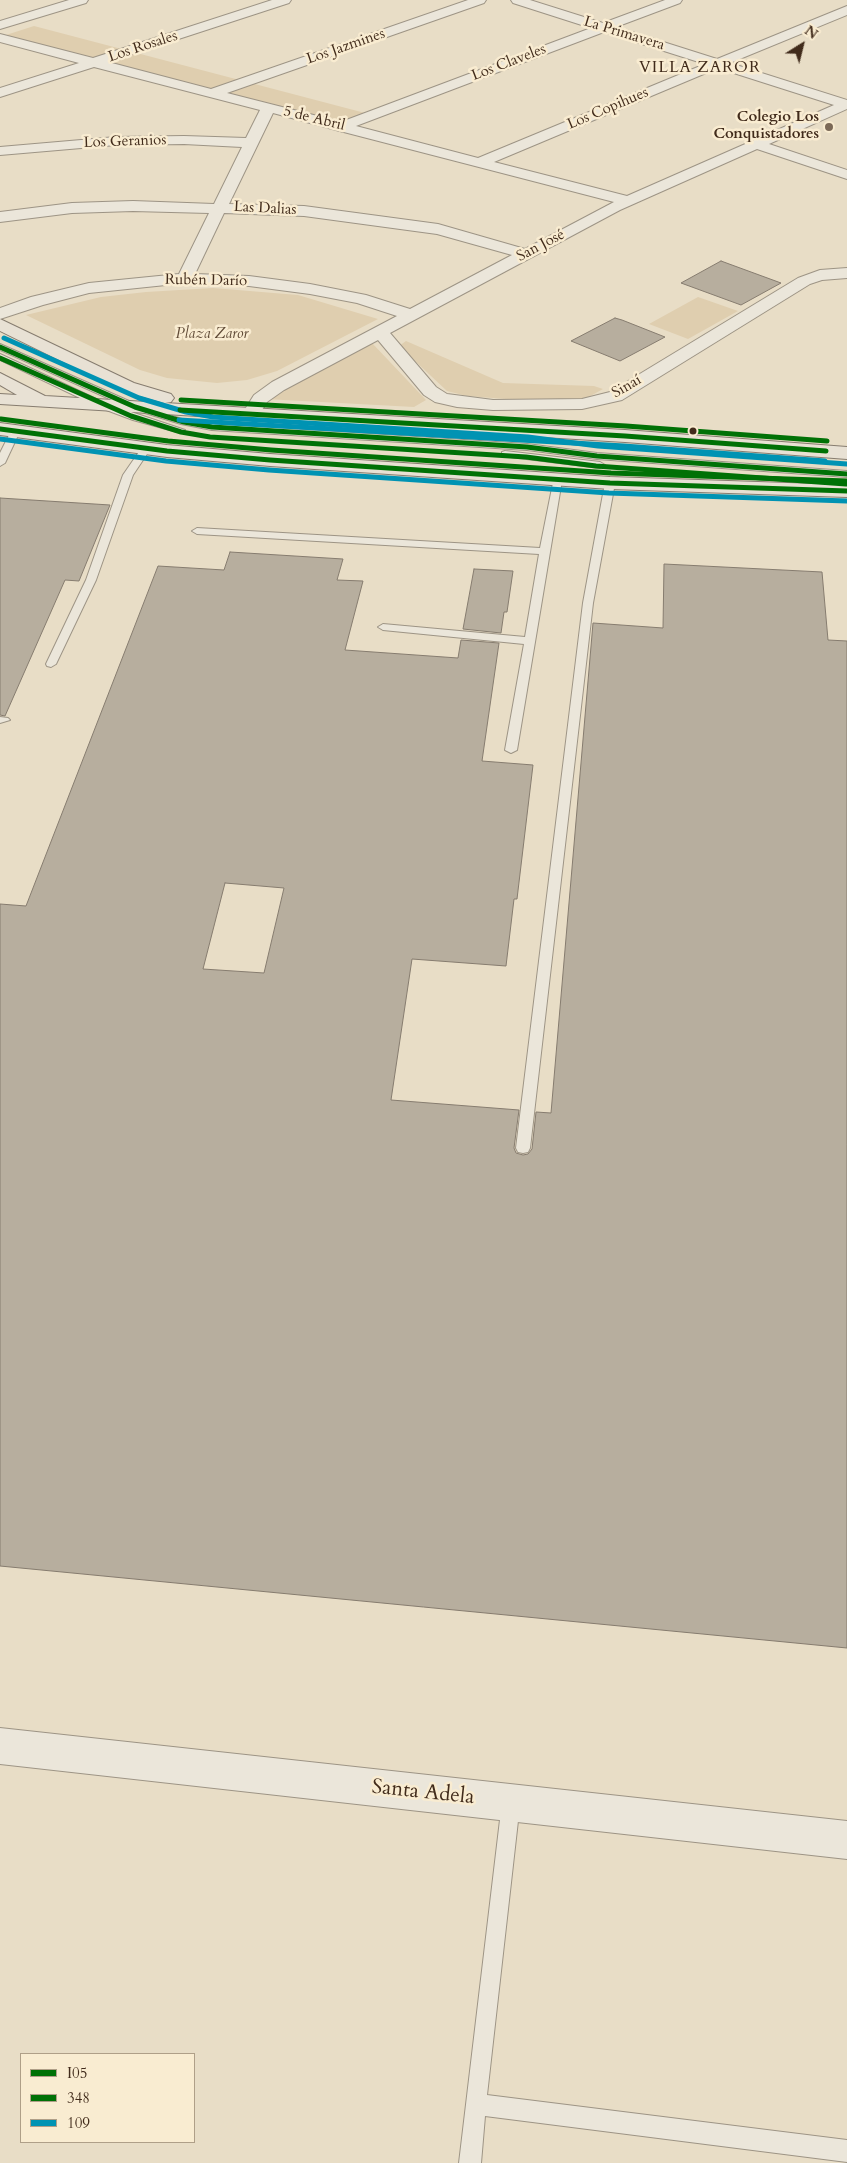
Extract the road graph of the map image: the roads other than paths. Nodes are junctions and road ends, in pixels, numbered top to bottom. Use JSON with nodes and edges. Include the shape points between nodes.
{"nodes":[{"id":1,"x":82,"y":0,"type":"edge"},
{"id":2,"x":286,"y":0,"type":"edge"},
{"id":3,"x":480,"y":0,"type":"edge"},
{"id":4,"x":517,"y":0,"type":"edge"},
{"id":5,"x":676,"y":0,"type":"edge"},
{"id":6,"x":847,"y":10,"type":"edge"},
{"id":7,"x":2,"y":23,"type":"edge"},
{"id":8,"x":603,"y":27,"type":"junction"},
{"id":9,"x":0,"y":38,"type":"edge"},
{"id":10,"x":93,"y":63,"type":"junction"},
{"id":11,"x":718,"y":63,"type":"junction"},
{"id":12,"x":0,"y":93,"type":"edge"},
{"id":13,"x":212,"y":93,"type":"junction"},
{"id":14,"x":847,"y":104,"type":"edge"},
{"id":15,"x":268,"y":108,"type":"junction"},
{"id":16,"x":341,"y":127,"type":"junction"},
{"id":17,"x":251,"y":143,"type":"junction"},
{"id":18,"x":755,"y":144,"type":"junction"},
{"id":19,"x":0,"y":151,"type":"edge"},
{"id":20,"x":480,"y":162,"type":"junction"},
{"id":21,"x":847,"y":175,"type":"edge"},
{"id":22,"x":628,"y":201,"type":"junction"},
{"id":23,"x":220,"y":207,"type":"junction"},
{"id":24,"x":0,"y":217,"type":"edge"},
{"id":25,"x":526,"y":254,"type":"junction"},
{"id":26,"x":847,"y":273,"type":"edge"},
{"id":27,"x":185,"y":278,"type":"junction"},
{"id":28,"x":0,"y":314,"type":"edge"},
{"id":29,"x":412,"y":315,"type":"junction"},
{"id":30,"x":0,"y":324,"type":"edge"},
{"id":31,"x":380,"y":332,"type":"junction"},
{"id":32,"x":0,"y":347,"type":"edge"},
{"id":33,"x":0,"y":357,"type":"edge"},
{"id":34,"x":0,"y":378,"type":"edge"},
{"id":35,"x":0,"y":399,"type":"edge"},
{"id":36,"x":47,"y":402,"type":"junction"},
{"id":37,"x":104,"y":406,"type":"junction"},
{"id":38,"x":135,"y":407,"type":"junction"},
{"id":39,"x":223,"y":412,"type":"junction"},
{"id":40,"x":250,"y":414,"type":"junction"},
{"id":41,"x":8,"y":430,"type":"edge"},
{"id":42,"x":146,"y":448,"type":"junction"},
{"id":43,"x":167,"y":451,"type":"junction"},
{"id":44,"x":847,"y":452,"type":"edge"},
{"id":45,"x":0,"y":463,"type":"edge"},
{"id":46,"x":847,"y":474,"type":"edge"},
{"id":47,"x":557,"y":480,"type":"junction"},
{"id":48,"x":610,"y":483,"type":"junction"},
{"id":49,"x":847,"y":483,"type":"edge"},
{"id":50,"x":847,"y":491,"type":"edge"},
{"id":51,"x":197,"y":531,"type":"dead end"},
{"id":52,"x":545,"y":551,"type":"junction"},
{"id":53,"x":383,"y":627,"type":"dead end"},
{"id":54,"x":530,"y":641,"type":"junction"},
{"id":55,"x":51,"y":664,"type":"dead end"},
{"id":56,"x":511,"y":750,"type":"dead end"},
{"id":57,"x":523,"y":1148,"type":"dead end"},
{"id":58,"x":0,"y":1746,"type":"edge"},
{"id":59,"x":511,"y":1803,"type":"junction"},
{"id":60,"x":847,"y":1840,"type":"edge"},
{"id":61,"x":476,"y":2104,"type":"junction"},
{"id":62,"x":847,"y":2151,"type":"edge"},
{"id":63,"x":470,"y":2163,"type":"edge"}],
"edges":[{"from":1,"to":7,"type":"street"},
{"from":2,"to":10,"type":"street","name":"Los Rosales"},
{"from":3,"to":13,"type":"street","name":"Los Jazmines"},
{"from":4,"to":8,"type":"street","name":"La Primavera"},
{"from":5,"to":8,"type":"street","name":"Los Claveles"},
{"from":6,"to":11,"type":"street","name":"Los Copihues"},
{"from":8,"to":11,"type":"street","name":"La Primavera"},
{"from":8,"to":16,"type":"street","name":"Los Claveles"},
{"from":9,"to":10,"type":"street","name":"5 de Abril"},
{"from":10,"to":12,"type":"street","name":"Los Rosales"},
{"from":10,"to":13,"type":"street","name":"5 de Abril"},
{"from":11,"to":14,"type":"street","name":"La Primavera"},
{"from":11,"to":20,"type":"street","name":"Los Copihues"},
{"from":13,"to":15,"type":"street","name":"5 de Abril"},
{"from":14,"to":18,"type":"street","name":"San José"},
{"from":15,"to":16,"type":"street","name":"5 de Abril"},
{"from":15,"to":17,"type":"street"},
{"from":16,"to":20,"type":"street","name":"5 de Abril"},
{"from":17,"to":19,"type":"street","name":"Los Geranios","via":[[116,141]]},
{"from":17,"to":23,"type":"street"},
{"from":18,"to":21,"type":"street"},
{"from":18,"to":22,"type":"street","name":"San José"},
{"from":20,"to":22,"type":"street","name":"5 de Abril"},
{"from":22,"to":25,"type":"street","name":"San José"},
{"from":23,"to":24,"type":"street","name":"Las Dalias","via":[[103,206]]},
{"from":23,"to":25,"type":"street","name":"Las Dalias","via":[[311,212],[414,225],[462,234]]},
{"from":23,"to":27,"type":"street"},
{"from":25,"to":29,"type":"street","name":"San José"},
{"from":26,"to":31,"type":"street","name":"Sinaí","via":[[820,275],[804,281],[616,396],[582,404],[521,406],[448,401],[430,391]]},
{"from":27,"to":28,"type":"street","name":"Rubén Darío","via":[[89,288]]},
{"from":27,"to":29,"type":"street","name":"Rubén Darío","via":[[310,288]]},
{"from":29,"to":31,"type":"street","name":"San José"},
{"from":30,"to":39,"type":"main road","via":[[120,384]]},
{"from":31,"to":40,"type":"street","name":"San José","via":[[273,389],[260,399]]},
{"from":32,"to":38,"type":"lane"},
{"from":33,"to":37,"type":"lane"},
{"from":34,"to":36,"type":"main road"},
{"from":35,"to":36,"type":"main road"},
{"from":36,"to":37,"type":"main road"},
{"from":36,"to":43,"type":"main road","via":[[108,431]]},
{"from":37,"to":38,"type":"main road"},
{"from":37,"to":49,"type":"lane","via":[[160,426],[228,438],[484,452],[564,463]]},
{"from":38,"to":39,"type":"main road"},
{"from":38,"to":46,"type":"lane","via":[[184,422],[222,428],[527,447],[597,456]]},
{"from":39,"to":40,"type":"main road"},
{"from":40,"to":44,"type":"main road"},
{"from":41,"to":42,"type":"main road"},
{"from":41,"to":45,"type":"lane"},
{"from":42,"to":43,"type":"main road"},
{"from":42,"to":55,"type":"lane","via":[[128,475],[91,580]]},
{"from":43,"to":47,"type":"main road"},
{"from":47,"to":48,"type":"main road"},
{"from":47,"to":52,"type":"lane"},
{"from":48,"to":50,"type":"main road"},
{"from":48,"to":57,"type":"lane","via":[[588,603]]},
{"from":51,"to":52,"type":"lane"},
{"from":52,"to":54,"type":"lane"},
{"from":53,"to":54,"type":"lane"},
{"from":54,"to":56,"type":"lane"},
{"from":58,"to":59,"type":"street","name":"Santa Adela"},
{"from":59,"to":60,"type":"street","name":"Santa Adela"},
{"from":59,"to":61,"type":"lane"},
{"from":61,"to":62,"type":"lane"},
{"from":61,"to":63,"type":"lane"}]}
